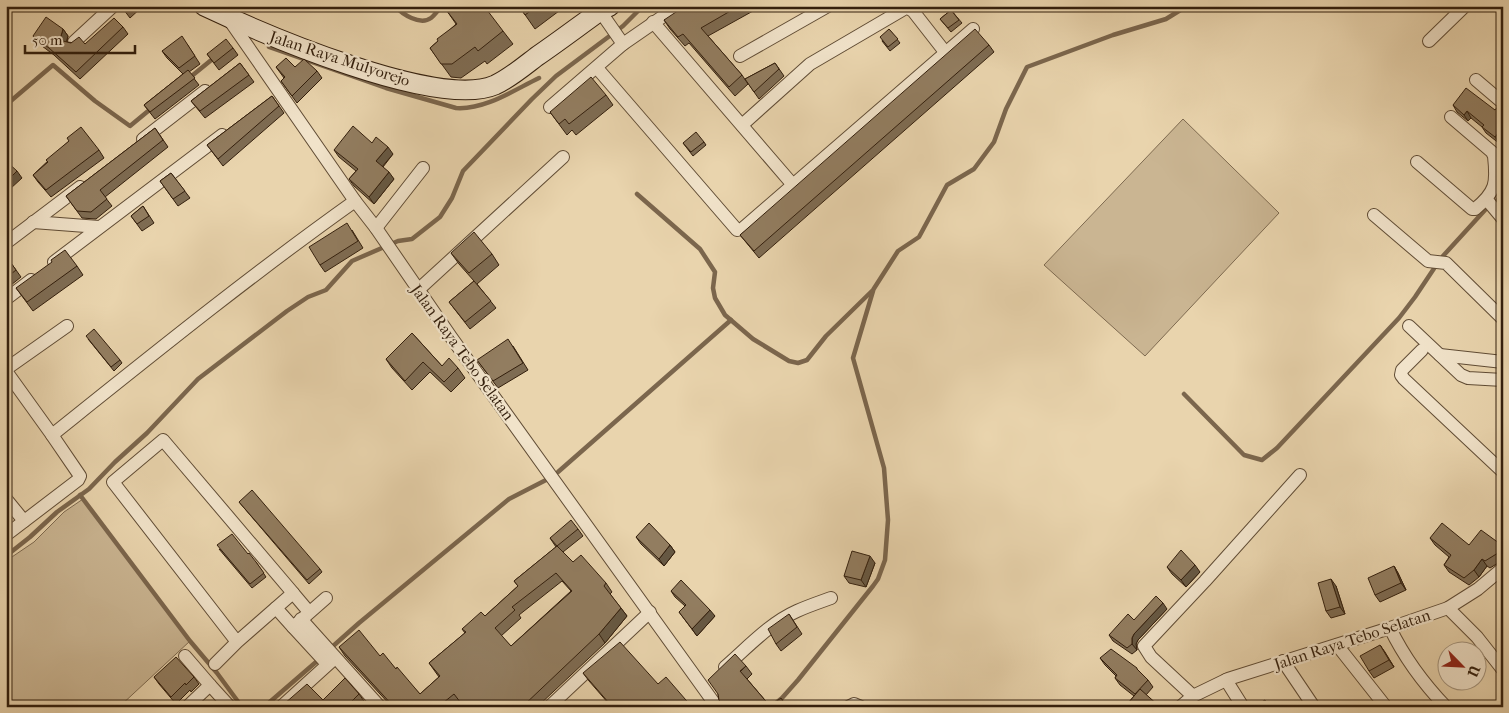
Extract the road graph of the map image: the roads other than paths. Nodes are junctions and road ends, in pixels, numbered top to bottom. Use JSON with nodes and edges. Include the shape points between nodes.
{"nodes":[{"id":1,"x":113,"y":6,"type":"edge"},
{"id":2,"x":204,"y":6,"type":"edge"},
{"id":3,"x":678,"y":6,"type":"edge"},
{"id":4,"x":828,"y":6,"type":"edge"},
{"id":5,"x":1465,"y":6,"type":"edge"},
{"id":6,"x":607,"y":14,"type":"edge"},
{"id":7,"x":227,"y":17,"type":"junction"},
{"id":8,"x":653,"y":22,"type":"junction"},
{"id":9,"x":973,"y":29,"type":"edge"},
{"id":10,"x":620,"y":41,"type":"junction"},
{"id":11,"x":1429,"y":41,"type":"dead end"},
{"id":12,"x":74,"y":42,"type":"edge"},
{"id":13,"x":945,"y":52,"type":"junction"},
{"id":14,"x":740,"y":56,"type":"dead end"},
{"id":15,"x":596,"y":68,"type":"junction"},
{"id":16,"x":1476,"y":80,"type":"dead end"},
{"id":17,"x":214,"y":84,"type":"edge"},
{"id":18,"x":1503,"y":103,"type":"edge"},
{"id":19,"x":550,"y":107,"type":"dead end"},
{"id":20,"x":1451,"y":117,"type":"dead end"},
{"id":21,"x":742,"y":124,"type":"junction"},
{"id":22,"x":231,"y":128,"type":"edge"},
{"id":23,"x":136,"y":144,"type":"edge"},
{"id":24,"x":563,"y":157,"type":"dead end"},
{"id":25,"x":1416,"y":162,"type":"dead end"},
{"id":26,"x":423,"y":168,"type":"dead end"},
{"id":27,"x":89,"y":180,"type":"edge"},
{"id":28,"x":793,"y":185,"type":"junction"},
{"id":29,"x":1487,"y":200,"type":"junction"},
{"id":30,"x":355,"y":201,"type":"junction"},
{"id":31,"x":1374,"y":215,"type":"dead end"},
{"id":32,"x":1503,"y":219,"type":"edge"},
{"id":33,"x":33,"y":222,"type":"junction"},
{"id":34,"x":99,"y":228,"type":"junction"},
{"id":35,"x":379,"y":232,"type":"junction"},
{"id":36,"x":6,"y":243,"type":"edge"},
{"id":37,"x":418,"y":290,"type":"junction"},
{"id":38,"x":6,"y":299,"type":"edge"},
{"id":39,"x":1503,"y":319,"type":"edge"},
{"id":40,"x":67,"y":326,"type":"dead end"},
{"id":41,"x":1409,"y":326,"type":"dead end"},
{"id":42,"x":1422,"y":350,"type":"dead end"},
{"id":43,"x":1440,"y":355,"type":"junction"},
{"id":44,"x":1502,"y":362,"type":"edge"},
{"id":45,"x":6,"y":370,"type":"edge"},
{"id":46,"x":1502,"y":380,"type":"edge"},
{"id":47,"x":52,"y":435,"type":"junction"},
{"id":48,"x":1503,"y":472,"type":"edge"},
{"id":49,"x":1300,"y":475,"type":"dead end"},
{"id":50,"x":6,"y":499,"type":"edge"},
{"id":51,"x":24,"y":521,"type":"junction"},
{"id":52,"x":6,"y":535,"type":"edge"},
{"id":53,"x":1503,"y":568,"type":"edge"},
{"id":54,"x":293,"y":593,"type":"junction"},
{"id":55,"x":326,"y":598,"type":"dead end"},
{"id":56,"x":831,"y":598,"type":"dead end"},
{"id":57,"x":276,"y":608,"type":"junction"},
{"id":58,"x":1448,"y":608,"type":"junction"},
{"id":59,"x":650,"y":612,"type":"junction"},
{"id":60,"x":301,"y":619,"type":"junction"},
{"id":61,"x":1390,"y":628,"type":"junction"},
{"id":62,"x":237,"y":642,"type":"junction"},
{"id":63,"x":1337,"y":644,"type":"junction"},
{"id":64,"x":186,"y":656,"type":"dead end"},
{"id":65,"x":331,"y":661,"type":"junction"},
{"id":66,"x":1283,"y":662,"type":"junction"},
{"id":67,"x":215,"y":664,"type":"dead end"},
{"id":68,"x":1501,"y":665,"type":"edge"},
{"id":69,"x":1226,"y":680,"type":"junction"},
{"id":70,"x":710,"y":681,"type":"junction"},
{"id":71,"x":210,"y":685,"type":"junction"},
{"id":72,"x":1193,"y":696,"type":"junction"},
{"id":73,"x":375,"y":705,"type":"edge"},
{"id":74,"x":187,"y":707,"type":"edge"},
{"id":75,"x":230,"y":707,"type":"edge"},
{"id":76,"x":281,"y":707,"type":"edge"},
{"id":77,"x":549,"y":707,"type":"edge"},
{"id":78,"x":717,"y":707,"type":"edge"},
{"id":79,"x":848,"y":707,"type":"edge"},
{"id":80,"x":861,"y":707,"type":"edge"},
{"id":81,"x":1180,"y":707,"type":"edge"},
{"id":82,"x":1243,"y":707,"type":"edge"},
{"id":83,"x":1314,"y":707,"type":"edge"},
{"id":84,"x":1386,"y":707,"type":"edge"},
{"id":85,"x":1446,"y":707,"type":"edge"}],
"edges":[{"from":1,"to":12,"type":"street"},
{"from":2,"to":7,"type":"main road","name":"Jalan Raya Tebo Selatan"},
{"from":3,"to":8,"type":"street"},
{"from":4,"to":14,"type":"street"},
{"from":5,"to":11,"type":"street"},
{"from":6,"to":7,"type":"main road","name":"Jalan Raya Mulyorejo","via":[[494,85],[460,90],[395,79],[283,41]]},
{"from":6,"to":10,"type":"street"},
{"from":7,"to":30,"type":"street","name":"Jalan Raya Tebo Selatan","via":[[275,95]]},
{"from":8,"to":10,"type":"street"},
{"from":8,"to":21,"type":"street"},
{"from":9,"to":13,"type":"street"},
{"from":10,"to":15,"type":"street"},
{"from":13,"to":21,"type":"street","via":[[913,11],[904,9],[810,64]]},
{"from":13,"to":28,"type":"street"},
{"from":15,"to":19,"type":"street"},
{"from":15,"to":28,"type":"street","via":[[737,230]]},
{"from":16,"to":18,"type":"street"},
{"from":17,"to":23,"type":"street"},
{"from":20,"to":29,"type":"street","via":[[1494,156],[1494,188]]},
{"from":21,"to":28,"type":"street"},
{"from":22,"to":34,"type":"street"},
{"from":24,"to":37,"type":"street"},
{"from":25,"to":29,"type":"street","via":[[1468,208],[1474,209]]},
{"from":26,"to":35,"type":"street"},
{"from":27,"to":33,"type":"street"},
{"from":29,"to":32,"type":"street"},
{"from":30,"to":35,"type":"street","name":"Jalan Raya Tebo Selatan"},
{"from":30,"to":47,"type":"street","via":[[238,287]]},
{"from":31,"to":39,"type":"street","via":[[1428,261],[1446,263]]},
{"from":33,"to":34,"type":"street"},
{"from":33,"to":36,"type":"street"},
{"from":34,"to":38,"type":"street"},
{"from":35,"to":37,"type":"street","name":"Jalan Raya Tebo Selatan"},
{"from":37,"to":59,"type":"street","name":"Jalan Raya Tebo Selatan"},
{"from":40,"to":45,"type":"street"},
{"from":41,"to":43,"type":"street"},
{"from":42,"to":48,"type":"street","via":[[1401,375]]},
{"from":43,"to":44,"type":"street"},
{"from":43,"to":46,"type":"street","via":[[1468,378]]},
{"from":44,"to":46,"type":"street"},
{"from":45,"to":47,"type":"street"},
{"from":47,"to":51,"type":"street","via":[[80,476]]},
{"from":49,"to":72,"type":"street","via":[[1144,646],[1151,657]]},
{"from":50,"to":51,"type":"street"},
{"from":51,"to":52,"type":"street"},
{"from":53,"to":58,"type":"street","name":"Jalan Raya Tebo Selatan"},
{"from":54,"to":57,"type":"street"},
{"from":54,"to":60,"type":"street"},
{"from":54,"to":62,"type":"street","via":[[163,440],[112,482]]},
{"from":55,"to":60,"type":"street"},
{"from":56,"to":70,"type":"street","via":[[782,619]]},
{"from":57,"to":60,"type":"street"},
{"from":57,"to":62,"type":"street"},
{"from":58,"to":61,"type":"street","name":"Jalan Raya Tebo Selatan"},
{"from":58,"to":68,"type":"street"},
{"from":59,"to":70,"type":"street","name":"Jalan Raya Tebo Selatan"},
{"from":59,"to":77,"type":"street"},
{"from":60,"to":65,"type":"street"},
{"from":61,"to":63,"type":"street","name":"Jalan Raya Tebo Selatan"},
{"from":61,"to":85,"type":"street","via":[[1400,648]]},
{"from":62,"to":67,"type":"street"},
{"from":63,"to":66,"type":"street","name":"Jalan Raya Tebo Selatan"},
{"from":63,"to":84,"type":"street"},
{"from":64,"to":71,"type":"street"},
{"from":65,"to":73,"type":"street"},
{"from":65,"to":76,"type":"street"},
{"from":66,"to":69,"type":"street","name":"Jalan Raya Tebo Selatan"},
{"from":66,"to":83,"type":"street"},
{"from":69,"to":72,"type":"street","name":"Jalan Raya Tebo Selatan"},
{"from":69,"to":82,"type":"street"},
{"from":70,"to":78,"type":"street","name":"Jalan Raya Tebo Selatan"},
{"from":71,"to":74,"type":"street"},
{"from":71,"to":75,"type":"street"},
{"from":72,"to":81,"type":"street","name":"Jalan Raya Tebo Selatan"},
{"from":79,"to":80,"type":"street","via":[[854,704]]}]}
